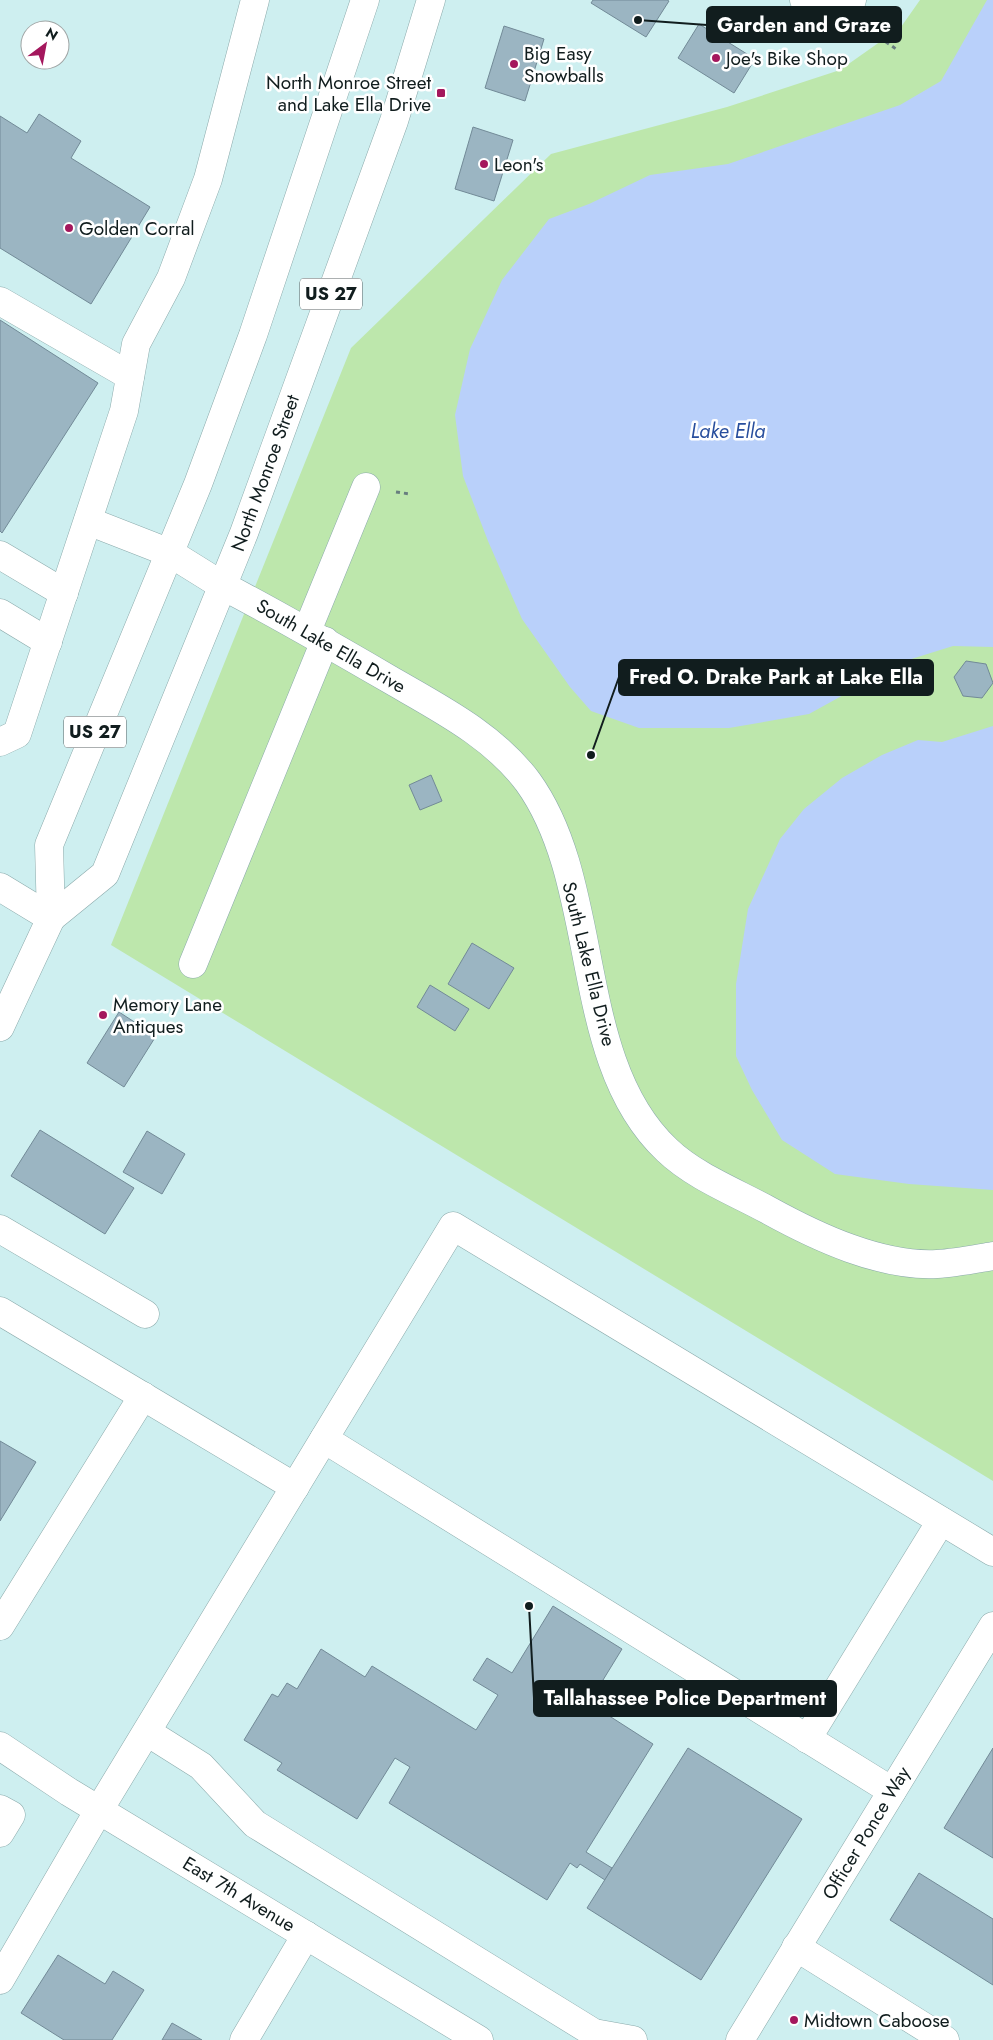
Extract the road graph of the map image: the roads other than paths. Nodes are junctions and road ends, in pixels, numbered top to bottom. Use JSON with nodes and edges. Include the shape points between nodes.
{"nodes":[{"id":1,"x":255,"y":0,"type":"edge"},
{"id":2,"x":365,"y":0,"type":"edge"},
{"id":3,"x":431,"y":0,"type":"edge"},
{"id":4,"x":804,"y":0,"type":"edge"},
{"id":5,"x":852,"y":0,"type":"edge"},
{"id":6,"x":0,"y":301,"type":"edge"},
{"id":7,"x":130,"y":376,"type":"junction"},
{"id":8,"x":366,"y":487,"type":"dead end"},
{"id":9,"x":88,"y":521,"type":"junction"},
{"id":10,"x":170,"y":553,"type":"junction"},
{"id":11,"x":0,"y":555,"type":"edge"},
{"id":12,"x":223,"y":586,"type":"junction"},
{"id":13,"x":64,"y":593,"type":"junction"},
{"id":14,"x":0,"y":613,"type":"edge"},
{"id":15,"x":316,"y":636,"type":"junction"},
{"id":16,"x":48,"y":642,"type":"junction"},
{"id":17,"x":0,"y":742,"type":"edge"},
{"id":18,"x":0,"y":887,"type":"edge"},
{"id":19,"x":51,"y":918,"type":"junction"},
{"id":20,"x":193,"y":964,"type":"dead end"},
{"id":21,"x":0,"y":1027,"type":"edge"},
{"id":22,"x":0,"y":1229,"type":"edge"},
{"id":23,"x":993,"y":1256,"type":"edge"},
{"id":24,"x":0,"y":1311,"type":"edge"},
{"id":25,"x":145,"y":1314,"type":"dead end"},
{"id":26,"x":143,"y":1396,"type":"junction"},
{"id":27,"x":324,"y":1439,"type":"junction"},
{"id":28,"x":295,"y":1487,"type":"junction"},
{"id":29,"x":941,"y":1521,"type":"junction"},
{"id":30,"x":993,"y":1552,"type":"edge"},
{"id":31,"x":0,"y":1626,"type":"edge"},
{"id":32,"x":993,"y":1626,"type":"edge"},
{"id":33,"x":147,"y":1732,"type":"junction"},
{"id":34,"x":808,"y":1739,"type":"junction"},
{"id":35,"x":0,"y":1746,"type":"edge"},
{"id":36,"x":892,"y":1791,"type":"junction"},
{"id":37,"x":0,"y":1809,"type":"edge"},
{"id":38,"x":99,"y":1810,"type":"junction"},
{"id":39,"x":0,"y":1833,"type":"edge"},
{"id":40,"x":306,"y":1935,"type":"junction"},
{"id":41,"x":796,"y":1948,"type":"junction"},
{"id":42,"x":0,"y":1980,"type":"edge"},
{"id":43,"x":474,"y":2039,"type":"edge"},
{"id":44,"x":244,"y":2040,"type":"edge"},
{"id":45,"x":633,"y":2040,"type":"edge"},
{"id":46,"x":740,"y":2040,"type":"edge"},
{"id":47,"x":944,"y":2040,"type":"edge"}],
"edges":[{"from":1,"to":7,"type":"street","via":[[208,179],[170,278],[136,344]]},
{"from":2,"to":10,"type":"street","name":"North Monroe Street","number":"US 27","via":[[254,335]]},
{"from":3,"to":12,"type":"street","name":"North Monroe Street","number":"US 27","via":[[394,121]]},
{"from":4,"to":5,"type":"street","via":[[823,11],[838,10]]},
{"from":6,"to":7,"type":"street"},
{"from":7,"to":9,"type":"street","via":[[124,412]]},
{"from":8,"to":15,"type":"street"},
{"from":9,"to":10,"type":"street","name":"South Lake Ella Drive"},
{"from":9,"to":13,"type":"street"},
{"from":10,"to":12,"type":"street","name":"South Lake Ella Drive"},
{"from":10,"to":19,"type":"street","name":"North Monroe Street","number":"US 27","via":[[49,845]]},
{"from":11,"to":13,"type":"street"},
{"from":12,"to":15,"type":"street","name":"South Lake Ella Drive"},
{"from":12,"to":19,"type":"street","name":"North Monroe Street","number":"US 27","via":[[105,874]]},
{"from":13,"to":16,"type":"street"},
{"from":14,"to":16,"type":"street"},
{"from":15,"to":20,"type":"street"},
{"from":15,"to":23,"type":"street","name":"South Lake Ella Drive","via":[[465,724],[495,746],[528,782],[563,856],[604,1036],[629,1100],[644,1126],[668,1152],[696,1171],[799,1227],[852,1250],[888,1259],[936,1264]]},
{"from":16,"to":17,"type":"street","via":[[17,734]]},
{"from":18,"to":19,"type":"street"},
{"from":19,"to":21,"type":"street","name":"North Monroe Street","number":"US 27"},
{"from":22,"to":25,"type":"street"},
{"from":24,"to":26,"type":"street"},
{"from":26,"to":28,"type":"street"},
{"from":26,"to":31,"type":"street"},
{"from":27,"to":28,"type":"street"},
{"from":27,"to":29,"type":"street","via":[[452,1226]]},
{"from":27,"to":34,"type":"street"},
{"from":28,"to":33,"type":"street"},
{"from":29,"to":30,"type":"street"},
{"from":29,"to":34,"type":"street"},
{"from":32,"to":36,"type":"street","name":"Officer Ponce Way"},
{"from":33,"to":38,"type":"street"},
{"from":33,"to":45,"type":"street","via":[[200,1766],[256,1824],[594,2033]]},
{"from":34,"to":36,"type":"street"},
{"from":35,"to":38,"type":"street","name":"East 7th Avenue"},
{"from":36,"to":41,"type":"street","name":"Officer Ponce Way"},
{"from":37,"to":39,"type":"street","via":[[11,1815]]},
{"from":38,"to":40,"type":"street","name":"East 7th Avenue"},
{"from":38,"to":42,"type":"street"},
{"from":40,"to":43,"type":"street","name":"East 7th Avenue"},
{"from":40,"to":44,"type":"street"},
{"from":41,"to":46,"type":"street","name":"Officer Ponce Way"},
{"from":41,"to":47,"type":"street"}]}
